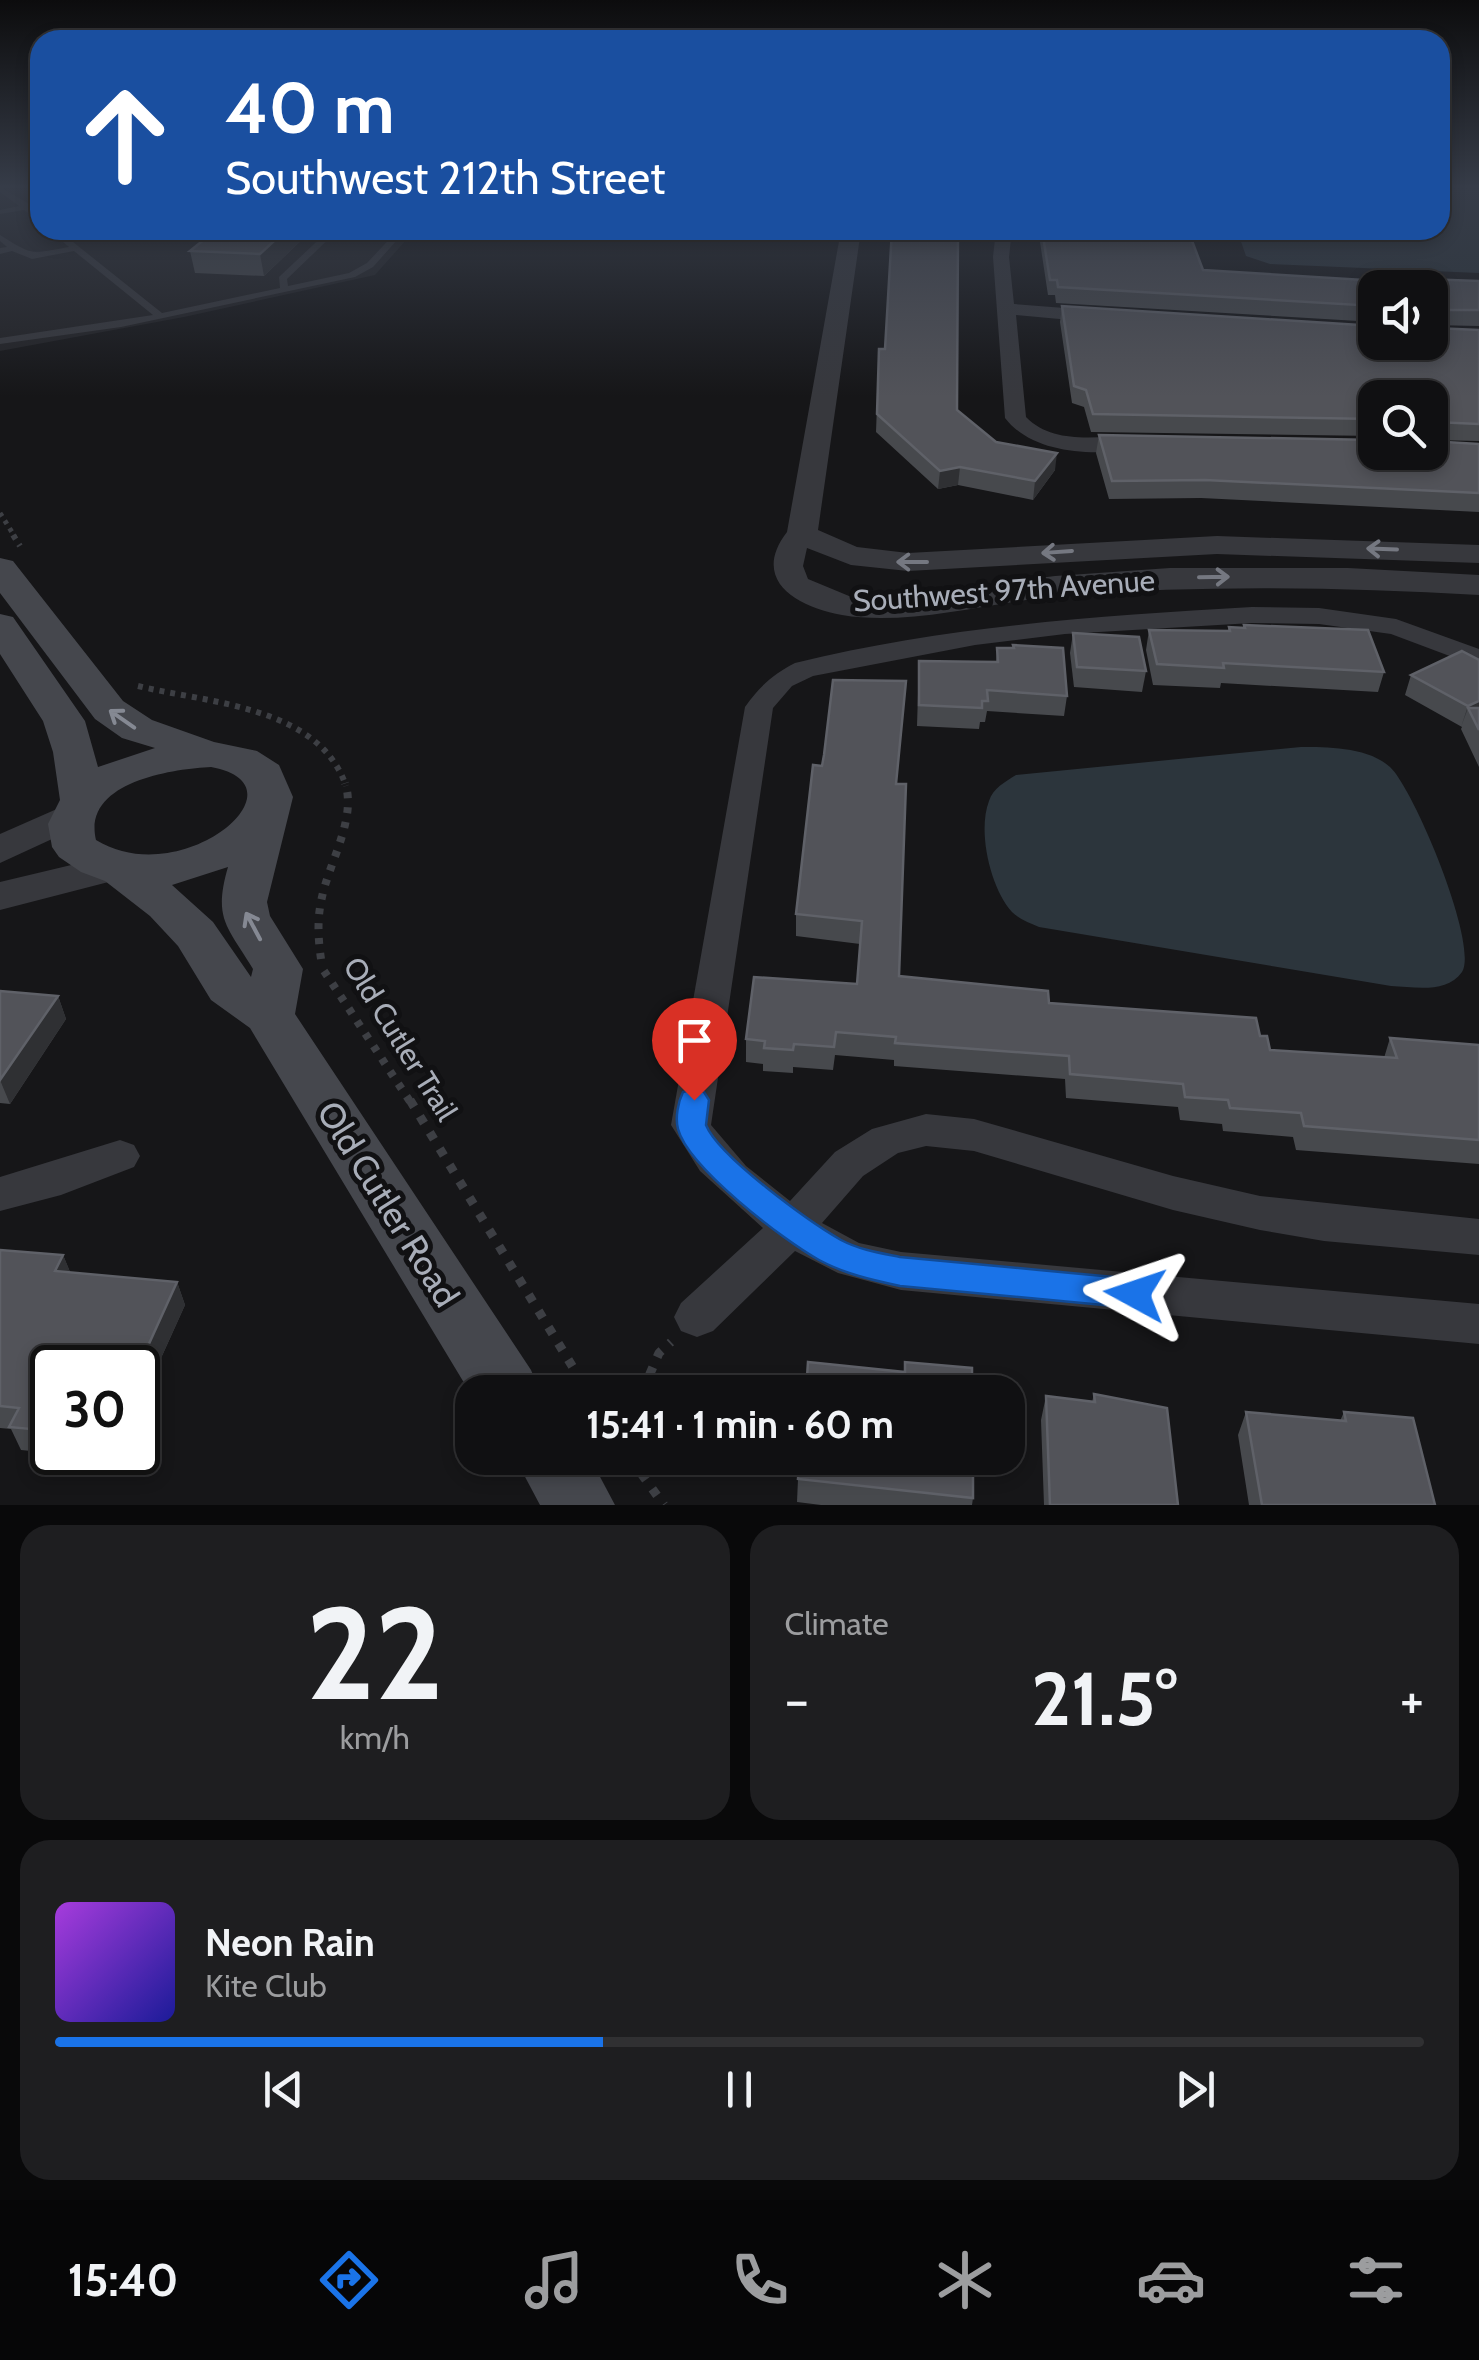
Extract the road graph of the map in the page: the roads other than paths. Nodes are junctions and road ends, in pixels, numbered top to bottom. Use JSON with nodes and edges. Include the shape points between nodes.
{"nodes":[{"id":1,"x":87,"y":257,"type":"edge"},
{"id":2,"x":304,"y":257,"type":"edge"},
{"id":3,"x":376,"y":257,"type":"edge"},
{"id":4,"x":847,"y":257,"type":"edge"},
{"id":5,"x":1000,"y":257,"type":"edge"},
{"id":6,"x":285,"y":289,"type":"junction"},
{"id":7,"x":1006,"y":309,"type":"junction"},
{"id":8,"x":159,"y":316,"type":"junction"},
{"id":9,"x":1118,"y":318,"type":"edge"},
{"id":10,"x":0,"y":341,"type":"edge"},
{"id":11,"x":1164,"y":442,"type":"edge"},
{"id":12,"x":802,"y":534,"type":"junction"},
{"id":13,"x":1479,"y":554,"type":"edge"},
{"id":14,"x":12,"y":562,"type":"edge"},
{"id":15,"x":1479,"y":585,"type":"edge"},
{"id":16,"x":0,"y":625,"type":"edge"},
{"id":17,"x":1479,"y":659,"type":"edge"},
{"id":18,"x":212,"y":754,"type":"junction"},
{"id":19,"x":78,"y":808,"type":"junction"},
{"id":20,"x":264,"y":818,"type":"junction"},
{"id":21,"x":0,"y":850,"type":"edge"},
{"id":22,"x":116,"y":871,"type":"junction"},
{"id":23,"x":0,"y":896,"type":"edge"},
{"id":24,"x":269,"y":1015,"type":"junction"},
{"id":25,"x":120,"y":1156,"type":"dead end"},
{"id":26,"x":0,"y":1194,"type":"edge"},
{"id":27,"x":794,"y":1224,"type":"junction"},
{"id":28,"x":1479,"y":1236,"type":"edge"},
{"id":29,"x":698,"y":1317,"type":"road end"},
{"id":30,"x":1479,"y":1324,"type":"edge"},
{"id":31,"x":496,"y":1375,"type":"edge"},
{"id":32,"x":561,"y":1475,"type":"edge"},
{"id":33,"x":580,"y":1505,"type":"edge"}],
"edges":[{"from":1,"to":8,"type":"lane"},
{"from":2,"to":6,"type":"lane","via":[[282,278]]},
{"from":3,"to":6,"type":"lane","via":[[364,270]]},
{"from":4,"to":12,"type":"street"},
{"from":5,"to":7,"type":"street"},
{"from":6,"to":8,"type":"lane"},
{"from":7,"to":9,"type":"street"},
{"from":7,"to":11,"type":"street","via":[[1020,425],[1076,442]]},
{"from":8,"to":10,"type":"lane"},
{"from":13,"to":12,"type":"street","name":"Southwest 97th Avenue","one_way":true,"via":[[1217,545],[908,562],[852,556]]},
{"from":12,"to":15,"type":"street","name":"Southwest 97th Avenue","one_way":true,"via":[[790,545],[788,564],[797,586],[862,608],[1170,578]]},
{"from":18,"to":14,"type":"main road","one_way":true,"via":[[137,729],[109,710]]},
{"from":16,"to":19,"type":"main road","via":[[64,722],[74,752]]},
{"from":17,"to":27,"type":"street","name":"Southwest 97th Avenue","via":[[1381,624],[1252,615],[1024,630],[852,657],[792,674],[772,688],[759,707],[691,1125],[716,1161]]},
{"from":18,"to":19,"type":"main road","via":[[139,764],[106,781]]},
{"from":18,"to":20,"type":"main road","via":[[243,761],[264,775],[271,795]]},
{"from":19,"to":21,"type":"street"},
{"from":19,"to":22,"type":"main road","via":[[71,825],[75,847]]},
{"from":20,"to":22,"type":"main road","via":[[242,841],[208,860],[168,871]]},
{"from":24,"to":20,"type":"main road","one_way":true,"via":[[278,969],[243,902]]},
{"from":22,"to":23,"type":"street"},
{"from":22,"to":24,"type":"main road","name":"Old Cutler Road","via":[[167,904],[196,934],[229,987]]},
{"from":24,"to":31,"type":"main road","name":"Old Cutler Road"},
{"from":25,"to":26,"type":"street"},
{"from":27,"to":28,"type":"street","via":[[867,1150],[926,1130],[974,1135],[1260,1213]]},
{"from":27,"to":29,"type":"street"},
{"from":27,"to":30,"type":"street","via":[[829,1249],[900,1272]]},
{"from":32,"to":33,"type":"main road"}]}
